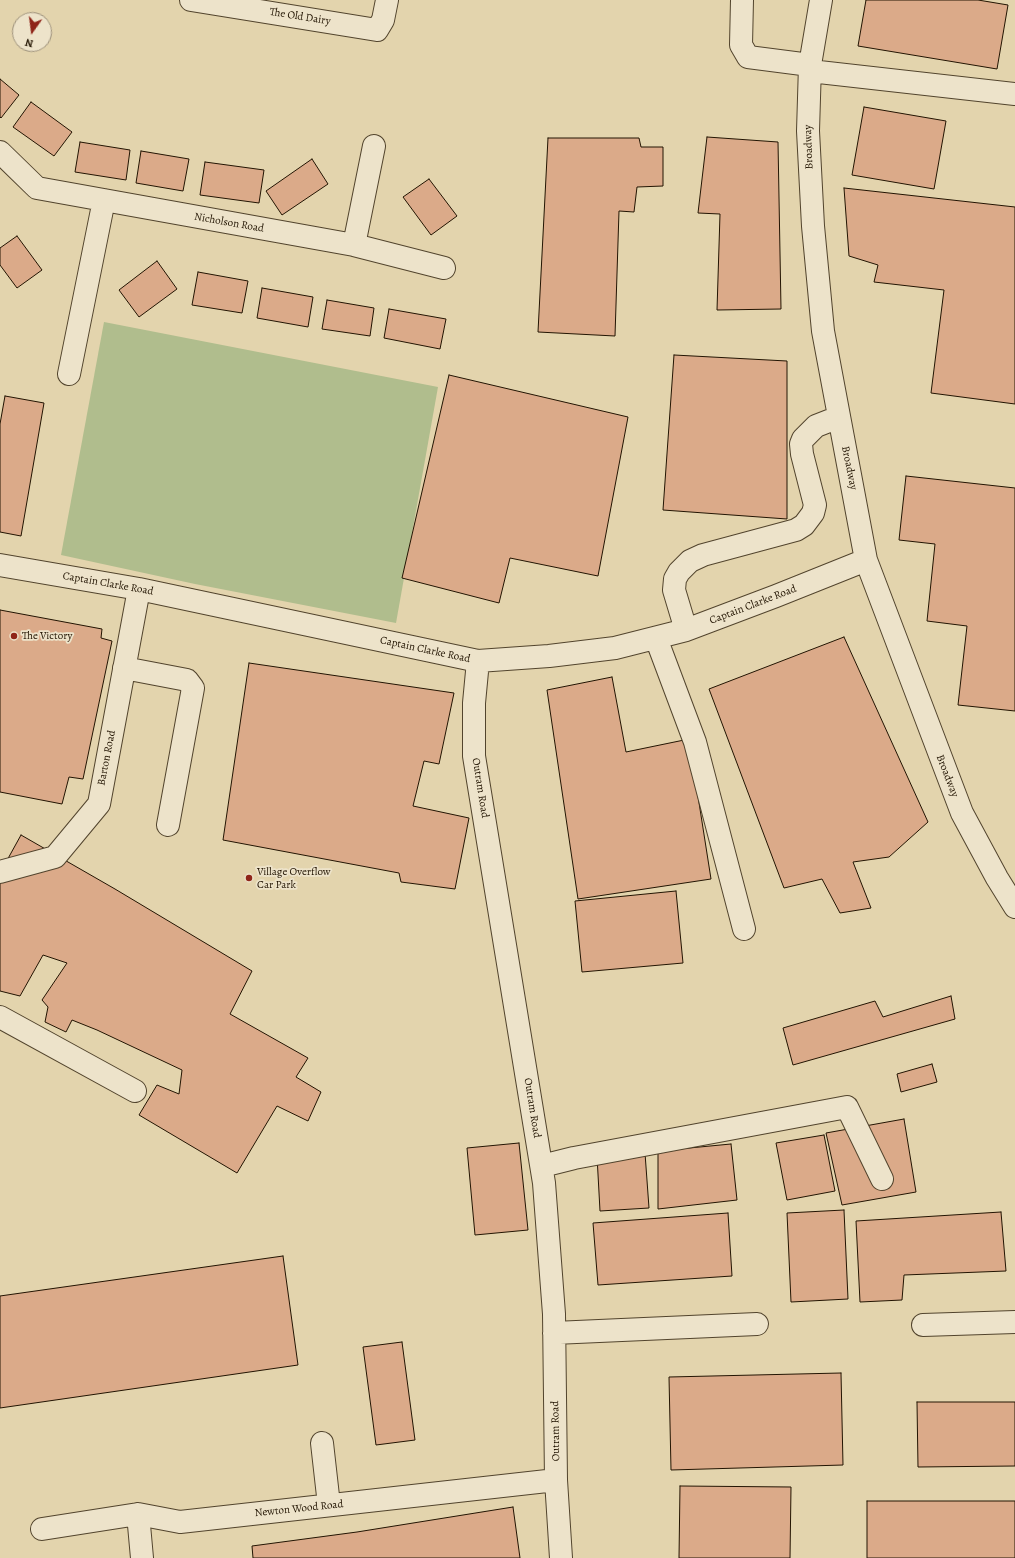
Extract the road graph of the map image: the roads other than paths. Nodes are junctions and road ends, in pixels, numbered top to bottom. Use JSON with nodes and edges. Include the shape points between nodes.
{"nodes":[{"id":1,"x":191,"y":0,"type":"edge"},
{"id":2,"x":387,"y":0,"type":"edge"},
{"id":3,"x":742,"y":0,"type":"edge"},
{"id":4,"x":821,"y":0,"type":"edge"},
{"id":5,"x":810,"y":68,"type":"junction"},
{"id":6,"x":1015,"y":94,"type":"edge"},
{"id":7,"x":374,"y":146,"type":"dead end"},
{"id":8,"x":0,"y":152,"type":"edge"},
{"id":9,"x":104,"y":200,"type":"junction"},
{"id":10,"x":354,"y":245,"type":"junction"},
{"id":11,"x":444,"y":268,"type":"dead end"},
{"id":12,"x":69,"y":374,"type":"dead end"},
{"id":13,"x":839,"y":417,"type":"junction"},
{"id":14,"x":866,"y":560,"type":"junction"},
{"id":15,"x":0,"y":565,"type":"edge"},
{"id":16,"x":139,"y":589,"type":"junction"},
{"id":17,"x":686,"y":630,"type":"junction"},
{"id":18,"x":656,"y":638,"type":"junction"},
{"id":19,"x":478,"y":661,"type":"junction"},
{"id":20,"x":124,"y":668,"type":"junction"},
{"id":21,"x":168,"y":825,"type":"dead end"},
{"id":22,"x":0,"y":872,"type":"edge"},
{"id":23,"x":1015,"y":907,"type":"edge"},
{"id":24,"x":744,"y":929,"type":"dead end"},
{"id":25,"x":0,"y":1017,"type":"edge"},
{"id":26,"x":135,"y":1091,"type":"dead end"},
{"id":27,"x":542,"y":1166,"type":"junction"},
{"id":28,"x":882,"y":1179,"type":"dead end"},
{"id":29,"x":1015,"y":1322,"type":"edge"},
{"id":30,"x":757,"y":1324,"type":"dead end"},
{"id":31,"x":923,"y":1325,"type":"dead end"},
{"id":32,"x":554,"y":1333,"type":"junction"},
{"id":33,"x":322,"y":1443,"type":"dead end"},
{"id":34,"x":556,"y":1480,"type":"junction"},
{"id":35,"x":329,"y":1505,"type":"junction"},
{"id":36,"x":138,"y":1514,"type":"junction"},
{"id":37,"x":42,"y":1529,"type":"dead end"},
{"id":38,"x":142,"y":1558,"type":"edge"},
{"id":39,"x":561,"y":1558,"type":"edge"}],
"edges":[{"from":1,"to":2,"type":"street","name":"The Old Dairy","via":[[377,30],[383,20]]},
{"from":3,"to":5,"type":"street","via":[[741,45],[748,57]]},
{"from":4,"to":5,"type":"street","name":"Broadway"},
{"from":5,"to":6,"type":"street"},
{"from":5,"to":13,"type":"street","name":"Broadway","via":[[808,131],[813,226],[824,331]]},
{"from":7,"to":10,"type":"street"},
{"from":8,"to":9,"type":"street","name":"Nicholson Road","via":[[37,188]]},
{"from":9,"to":10,"type":"street","name":"Nicholson Road"},
{"from":9,"to":12,"type":"street"},
{"from":10,"to":11,"type":"street","name":"Nicholson Road"},
{"from":13,"to":14,"type":"street","name":"Broadway"},
{"from":13,"to":17,"type":"street","via":[[816,426],[803,438],[801,444],[815,505],[813,513],[804,525],[796,530],[702,555],[690,561],[679,572],[674,590]]},
{"from":14,"to":17,"type":"street","name":"Captain Clarke Road"},
{"from":14,"to":23,"type":"street","name":"Broadway","via":[[962,813]]},
{"from":15,"to":16,"type":"street","name":"Captain Clarke Road"},
{"from":16,"to":19,"type":"street","name":"Captain Clarke Road"},
{"from":16,"to":20,"type":"street","name":"Barton Road"},
{"from":17,"to":18,"type":"street","name":"Captain Clarke Road"},
{"from":18,"to":19,"type":"street","name":"Captain Clarke Road","via":[[615,648]]},
{"from":18,"to":24,"type":"street","via":[[695,742]]},
{"from":19,"to":27,"type":"street","name":"Outram Road","via":[[474,703],[474,756]]},
{"from":20,"to":21,"type":"street","via":[[187,680],[193,688]]},
{"from":20,"to":22,"type":"street","name":"Barton Road","via":[[99,804],[55,857]]},
{"from":25,"to":26,"type":"street"},
{"from":27,"to":28,"type":"street","via":[[582,1156],[847,1107]]},
{"from":27,"to":32,"type":"street","name":"Outram Road"},
{"from":29,"to":31,"type":"street"},
{"from":30,"to":32,"type":"street"},
{"from":32,"to":34,"type":"street","name":"Outram Road"},
{"from":33,"to":35,"type":"street"},
{"from":34,"to":35,"type":"street","name":"Newton Wood Road"},
{"from":34,"to":39,"type":"street","name":"Outram Road"},
{"from":35,"to":36,"type":"street","name":"Newton Wood Road","via":[[180,1522]]},
{"from":36,"to":37,"type":"street","name":"Newton Wood Road"},
{"from":36,"to":38,"type":"street"}]}
